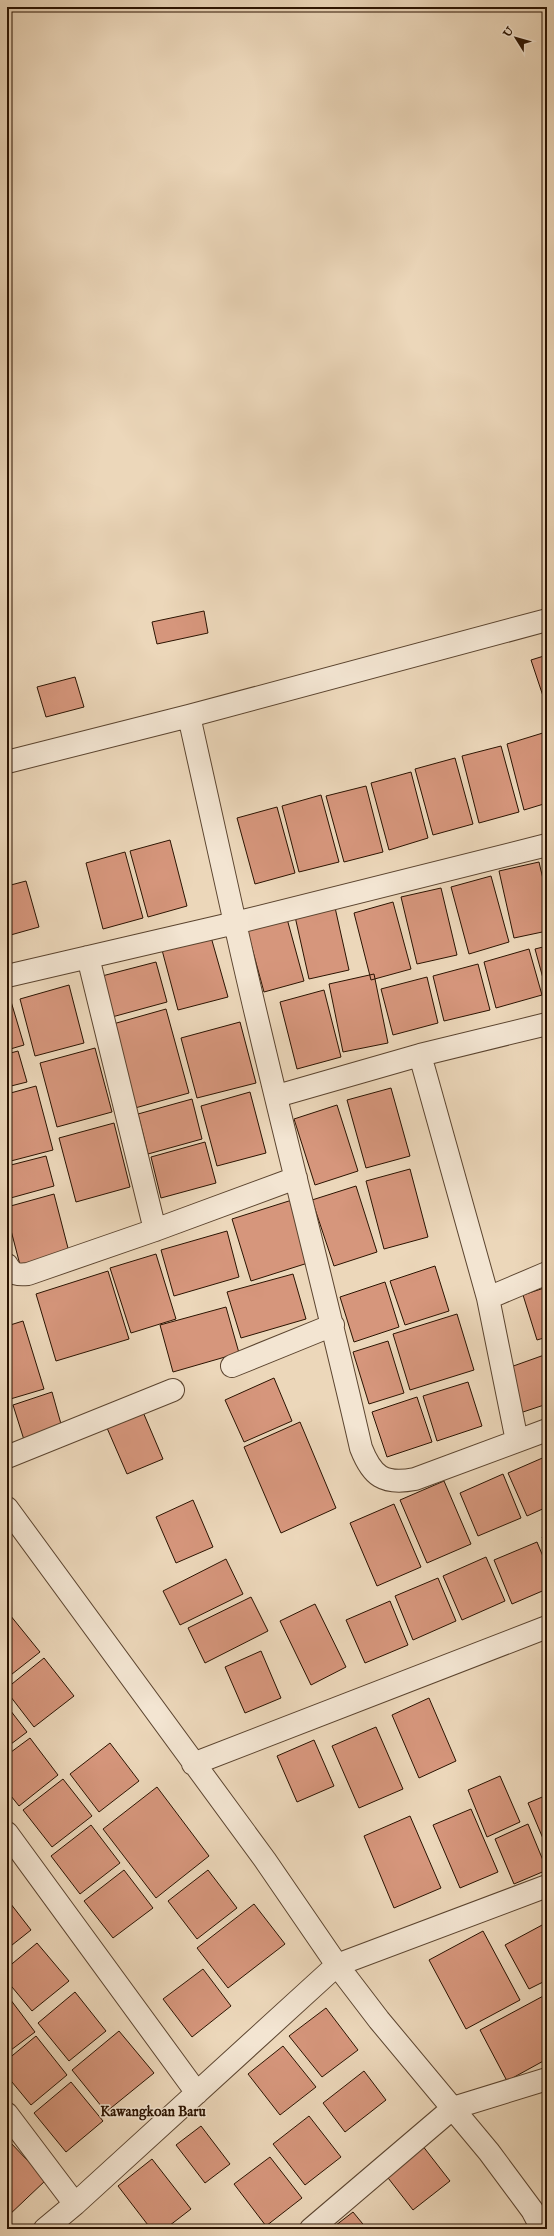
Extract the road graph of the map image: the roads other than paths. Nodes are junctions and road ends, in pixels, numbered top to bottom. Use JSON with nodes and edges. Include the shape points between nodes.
{"nodes":[{"id":1,"x":547,"y":620,"type":"edge"},
{"id":2,"x":189,"y":716,"type":"junction"},
{"id":3,"x":7,"y":762,"type":"edge"},
{"id":4,"x":547,"y":845,"type":"edge"},
{"id":5,"x":235,"y":923,"type":"junction"},
{"id":6,"x":88,"y":957,"type":"junction"},
{"id":7,"x":7,"y":976,"type":"edge"},
{"id":8,"x":547,"y":1024,"type":"edge"},
{"id":9,"x":420,"y":1055,"type":"junction"},
{"id":10,"x":277,"y":1096,"type":"junction"},
{"id":11,"x":296,"y":1178,"type":"junction"},
{"id":12,"x":155,"y":1230,"type":"junction"},
{"id":13,"x":547,"y":1273,"type":"edge"},
{"id":14,"x":9,"y":1276,"type":"edge"},
{"id":15,"x":488,"y":1298,"type":"junction"},
{"id":16,"x":333,"y":1325,"type":"junction"},
{"id":17,"x":232,"y":1366,"type":"dead end"},
{"id":18,"x":173,"y":1390,"type":"dead end"},
{"id":19,"x":547,"y":1430,"type":"edge"},
{"id":20,"x":517,"y":1441,"type":"junction"},
{"id":21,"x":7,"y":1457,"type":"edge"},
{"id":22,"x":7,"y":1508,"type":"edge"},
{"id":23,"x":547,"y":1627,"type":"edge"},
{"id":24,"x":193,"y":1764,"type":"junction"},
{"id":25,"x":7,"y":1834,"type":"edge"},
{"id":26,"x":547,"y":1886,"type":"edge"},
{"id":27,"x":337,"y":1965,"type":"junction"},
{"id":28,"x":547,"y":2079,"type":"edge"},
{"id":29,"x":197,"y":2093,"type":"junction"},
{"id":30,"x":453,"y":2108,"type":"junction"},
{"id":31,"x":7,"y":2114,"type":"edge"},
{"id":32,"x":75,"y":2204,"type":"junction"},
{"id":33,"x":45,"y":2229,"type":"edge"},
{"id":34,"x":311,"y":2229,"type":"edge"},
{"id":35,"x":542,"y":2229,"type":"edge"}],
"edges":[{"from":1,"to":2,"type":"street"},
{"from":2,"to":3,"type":"street"},
{"from":2,"to":5,"type":"street"},
{"from":4,"to":5,"type":"street"},
{"from":5,"to":6,"type":"street"},
{"from":5,"to":10,"type":"street"},
{"from":6,"to":7,"type":"street"},
{"from":6,"to":12,"type":"street"},
{"from":8,"to":9,"type":"street"},
{"from":9,"to":10,"type":"street"},
{"from":9,"to":15,"type":"street"},
{"from":10,"to":11,"type":"street"},
{"from":11,"to":12,"type":"street"},
{"from":11,"to":16,"type":"street"},
{"from":12,"to":14,"type":"street","via":[[28,1274]]},
{"from":13,"to":15,"type":"street"},
{"from":15,"to":20,"type":"street"},
{"from":16,"to":17,"type":"street"},
{"from":16,"to":20,"type":"street","via":[[361,1448],[369,1468],[378,1475],[397,1482],[414,1479]]},
{"from":18,"to":21,"type":"street"},
{"from":19,"to":20,"type":"street"},
{"from":22,"to":24,"type":"street"},
{"from":23,"to":24,"type":"street"},
{"from":24,"to":27,"type":"street","via":[[265,1860]]},
{"from":25,"to":29,"type":"street"},
{"from":26,"to":27,"type":"street"},
{"from":27,"to":29,"type":"street"},
{"from":27,"to":30,"type":"street","via":[[379,2020]]},
{"from":28,"to":30,"type":"street"},
{"from":29,"to":32,"type":"street"},
{"from":30,"to":34,"type":"street"},
{"from":30,"to":35,"type":"street","via":[[532,2210]]},
{"from":31,"to":32,"type":"street"},
{"from":32,"to":33,"type":"street"}]}
